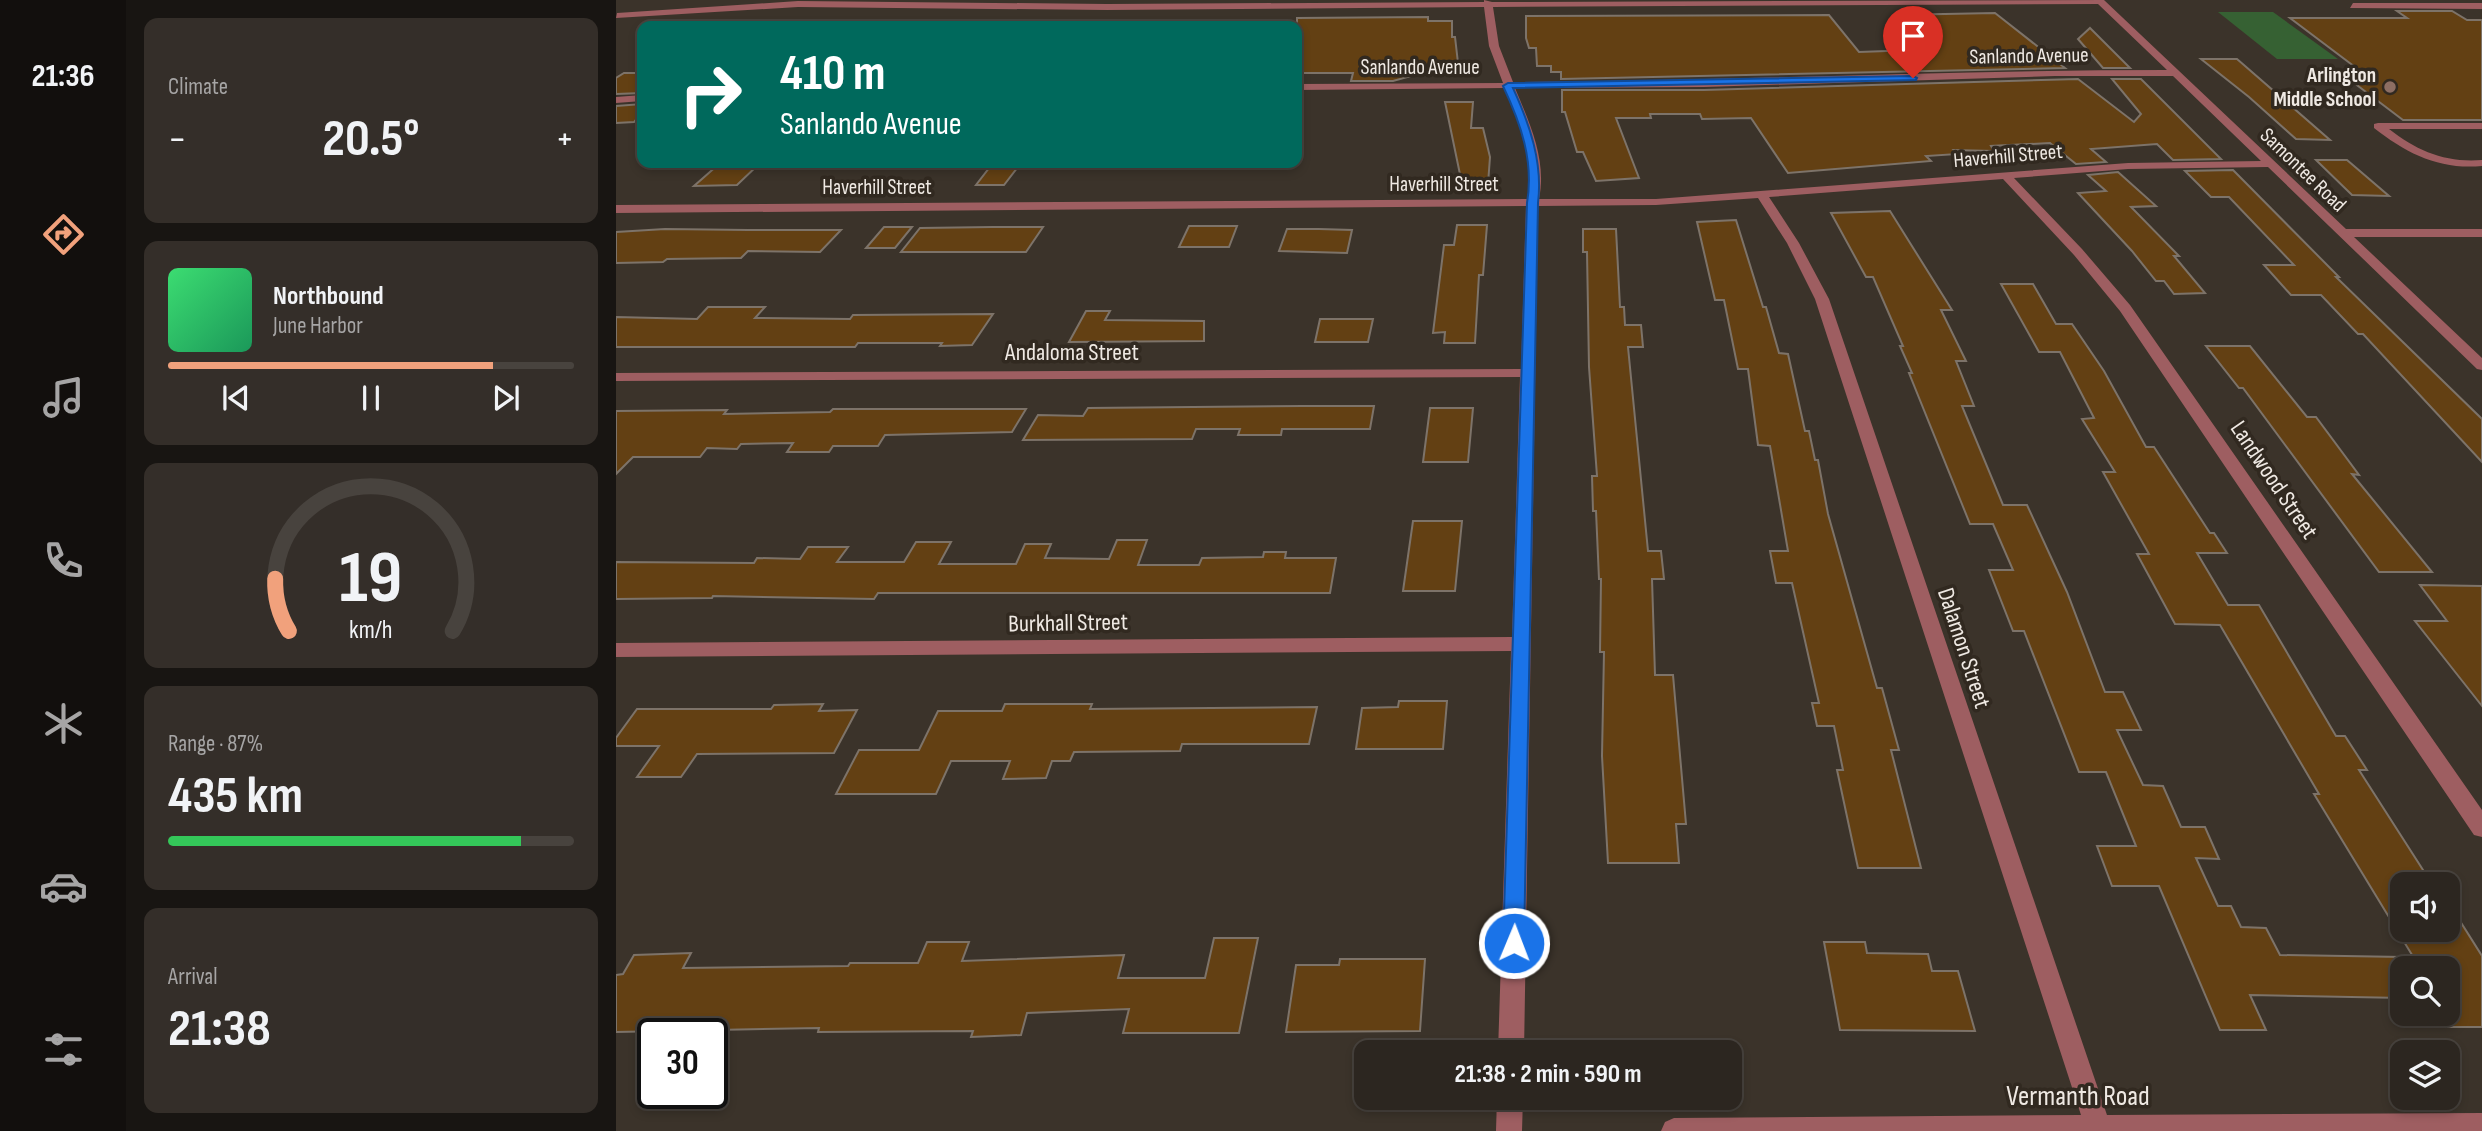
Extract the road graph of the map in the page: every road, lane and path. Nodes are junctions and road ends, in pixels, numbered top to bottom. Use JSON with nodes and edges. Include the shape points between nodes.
{"nodes":[{"id":1,"x":2099,"y":0,"type":"edge"},
{"id":2,"x":1488,"y":2,"type":"edge"},
{"id":3,"x":965,"y":3,"type":"edge"},
{"id":4,"x":2353,"y":6,"type":"dead end"},
{"id":5,"x":2482,"y":6,"type":"edge"},
{"id":6,"x":619,"y":14,"type":"edge"},
{"id":7,"x":2174,"y":73,"type":"junction"},
{"id":8,"x":1508,"y":86,"type":"junction"},
{"id":9,"x":1302,"y":87,"type":"edge"},
{"id":10,"x":637,"y":98,"type":"edge"},
{"id":11,"x":616,"y":100,"type":"edge"},
{"id":12,"x":2482,"y":126,"type":"edge"},
{"id":13,"x":2482,"y":163,"type":"edge"},
{"id":14,"x":2270,"y":164,"type":"junction"},
{"id":15,"x":2006,"y":176,"type":"junction"},
{"id":16,"x":1762,"y":195,"type":"junction"},
{"id":17,"x":1532,"y":203,"type":"junction"},
{"id":18,"x":616,"y":209,"type":"edge"},
{"id":19,"x":2342,"y":233,"type":"junction"},
{"id":20,"x":2482,"y":233,"type":"edge"},
{"id":21,"x":2482,"y":366,"type":"edge"},
{"id":22,"x":1528,"y":373,"type":"junction"},
{"id":23,"x":616,"y":377,"type":"edge"},
{"id":24,"x":1521,"y":644,"type":"junction"},
{"id":25,"x":616,"y":650,"type":"edge"},
{"id":26,"x":2482,"y":828,"type":"edge"},
{"id":27,"x":1511,"y":1040,"type":"edge"},
{"id":28,"x":1510,"y":1110,"type":"edge"},
{"id":29,"x":2482,"y":1126,"type":"edge"},
{"id":30,"x":2098,"y":1127,"type":"junction"},
{"id":31,"x":1509,"y":1131,"type":"edge"},
{"id":32,"x":1674,"y":1131,"type":"edge"}],
"edges":[{"from":1,"to":2,"type":"street"},
{"from":1,"to":7,"type":"street","name":"Samontee Road"},
{"from":2,"to":3,"type":"street"},
{"from":2,"to":8,"type":"street","via":[[1494,54]]},
{"from":3,"to":6,"type":"street","via":[[799,4]]},
{"from":4,"to":5,"type":"street"},
{"from":7,"to":8,"type":"street","name":"Sanlando Avenue"},
{"from":7,"to":14,"type":"street","name":"Samontee Road"},
{"from":8,"to":9,"type":"street","name":"Sanlando Avenue"},
{"from":8,"to":17,"type":"street","via":[[1531,148],[1536,177]]},
{"from":10,"to":11,"type":"street"},
{"from":12,"to":13,"type":"street","via":[[2378,126],[2426,157]]},
{"from":14,"to":15,"type":"street","name":"Haverhill Street","via":[[2128,166]]},
{"from":14,"to":19,"type":"street","name":"Samontee Road"},
{"from":15,"to":16,"type":"street","name":"Haverhill Street"},
{"from":15,"to":26,"type":"street","name":"Landwood Street","via":[[2125,308]]},
{"from":16,"to":17,"type":"street","name":"Haverhill Street"},
{"from":16,"to":30,"type":"street","name":"Dalamon Street","via":[[1794,243],[1822,299]]},
{"from":17,"to":18,"type":"street","name":"Haverhill Street"},
{"from":17,"to":22,"type":"street"},
{"from":19,"to":20,"type":"street"},
{"from":19,"to":21,"type":"street","name":"Samontee Road"},
{"from":22,"to":23,"type":"street","name":"Andaloma Street"},
{"from":22,"to":24,"type":"street"},
{"from":24,"to":25,"type":"street","name":"Burkhall Street"},
{"from":24,"to":27,"type":"street"},
{"from":28,"to":31,"type":"street"},
{"from":29,"to":30,"type":"street","name":"Vermanth Road"},
{"from":30,"to":32,"type":"street","name":"Vermanth Road"}]}
